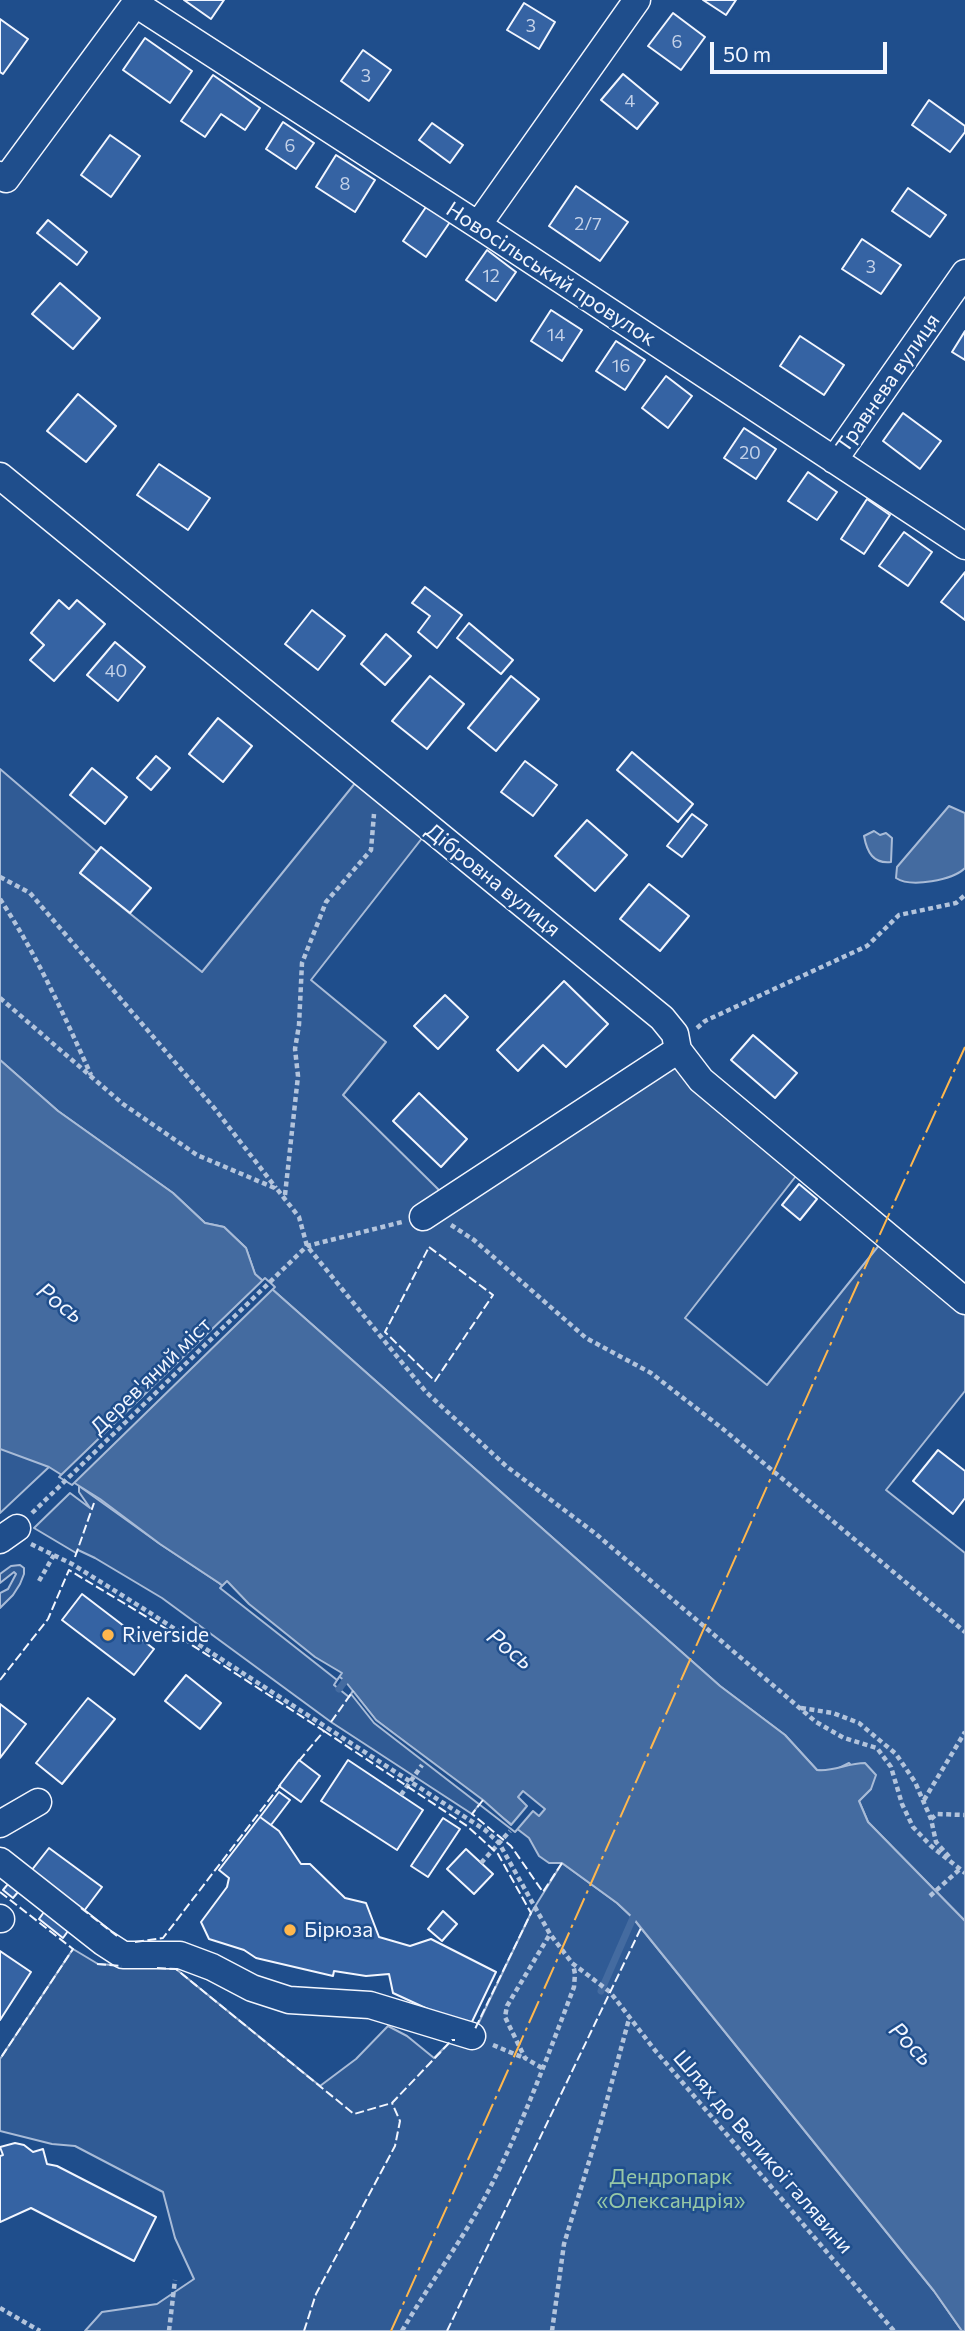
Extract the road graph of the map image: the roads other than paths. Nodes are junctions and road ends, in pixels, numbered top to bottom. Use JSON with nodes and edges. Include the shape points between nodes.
{"nodes":[{"id":1,"x":637,"y":0,"type":"edge"},
{"id":2,"x":137,"y":2,"type":"edge"},
{"id":3,"x":2,"y":181,"type":"edge"},
{"id":4,"x":478,"y":225,"type":"junction"},
{"id":5,"x":965,"y":273,"type":"edge"},
{"id":6,"x":835,"y":460,"type":"junction"},
{"id":7,"x":0,"y":476,"type":"edge"},
{"id":8,"x":965,"y":546,"type":"edge"},
{"id":9,"x":678,"y":1049,"type":"junction"},
{"id":10,"x":423,"y":1217,"type":"road end"},
{"id":11,"x":965,"y":1301,"type":"edge"},
{"id":12,"x":38,"y":1802,"type":"dead end"},
{"id":13,"x":0,"y":1824,"type":"edge"},
{"id":14,"x":0,"y":1861,"type":"edge"},
{"id":15,"x":472,"y":2036,"type":"road end"}],
"edges":[{"from":1,"to":4,"type":"street"},
{"from":2,"to":3,"type":"street"},
{"from":2,"to":4,"type":"street","name":"Новосільський провулок"},
{"from":4,"to":6,"type":"street","name":"Новосільський провулок"},
{"from":5,"to":6,"type":"street","name":"Травнева вулиця"},
{"from":6,"to":8,"type":"street","name":"Новосільський провулок"},
{"from":7,"to":9,"type":"street","name":"Дібровна вулиця","via":[[662,1018],[675,1034]]},
{"from":9,"to":10,"type":"street"},
{"from":9,"to":11,"type":"street","name":"Дібровна вулиця","via":[[701,1080]]},
{"from":12,"to":13,"type":"street"},
{"from":14,"to":15,"type":"street","via":[[123,1955],[180,1955],[253,1989],[289,2000],[370,2005]]}]}
